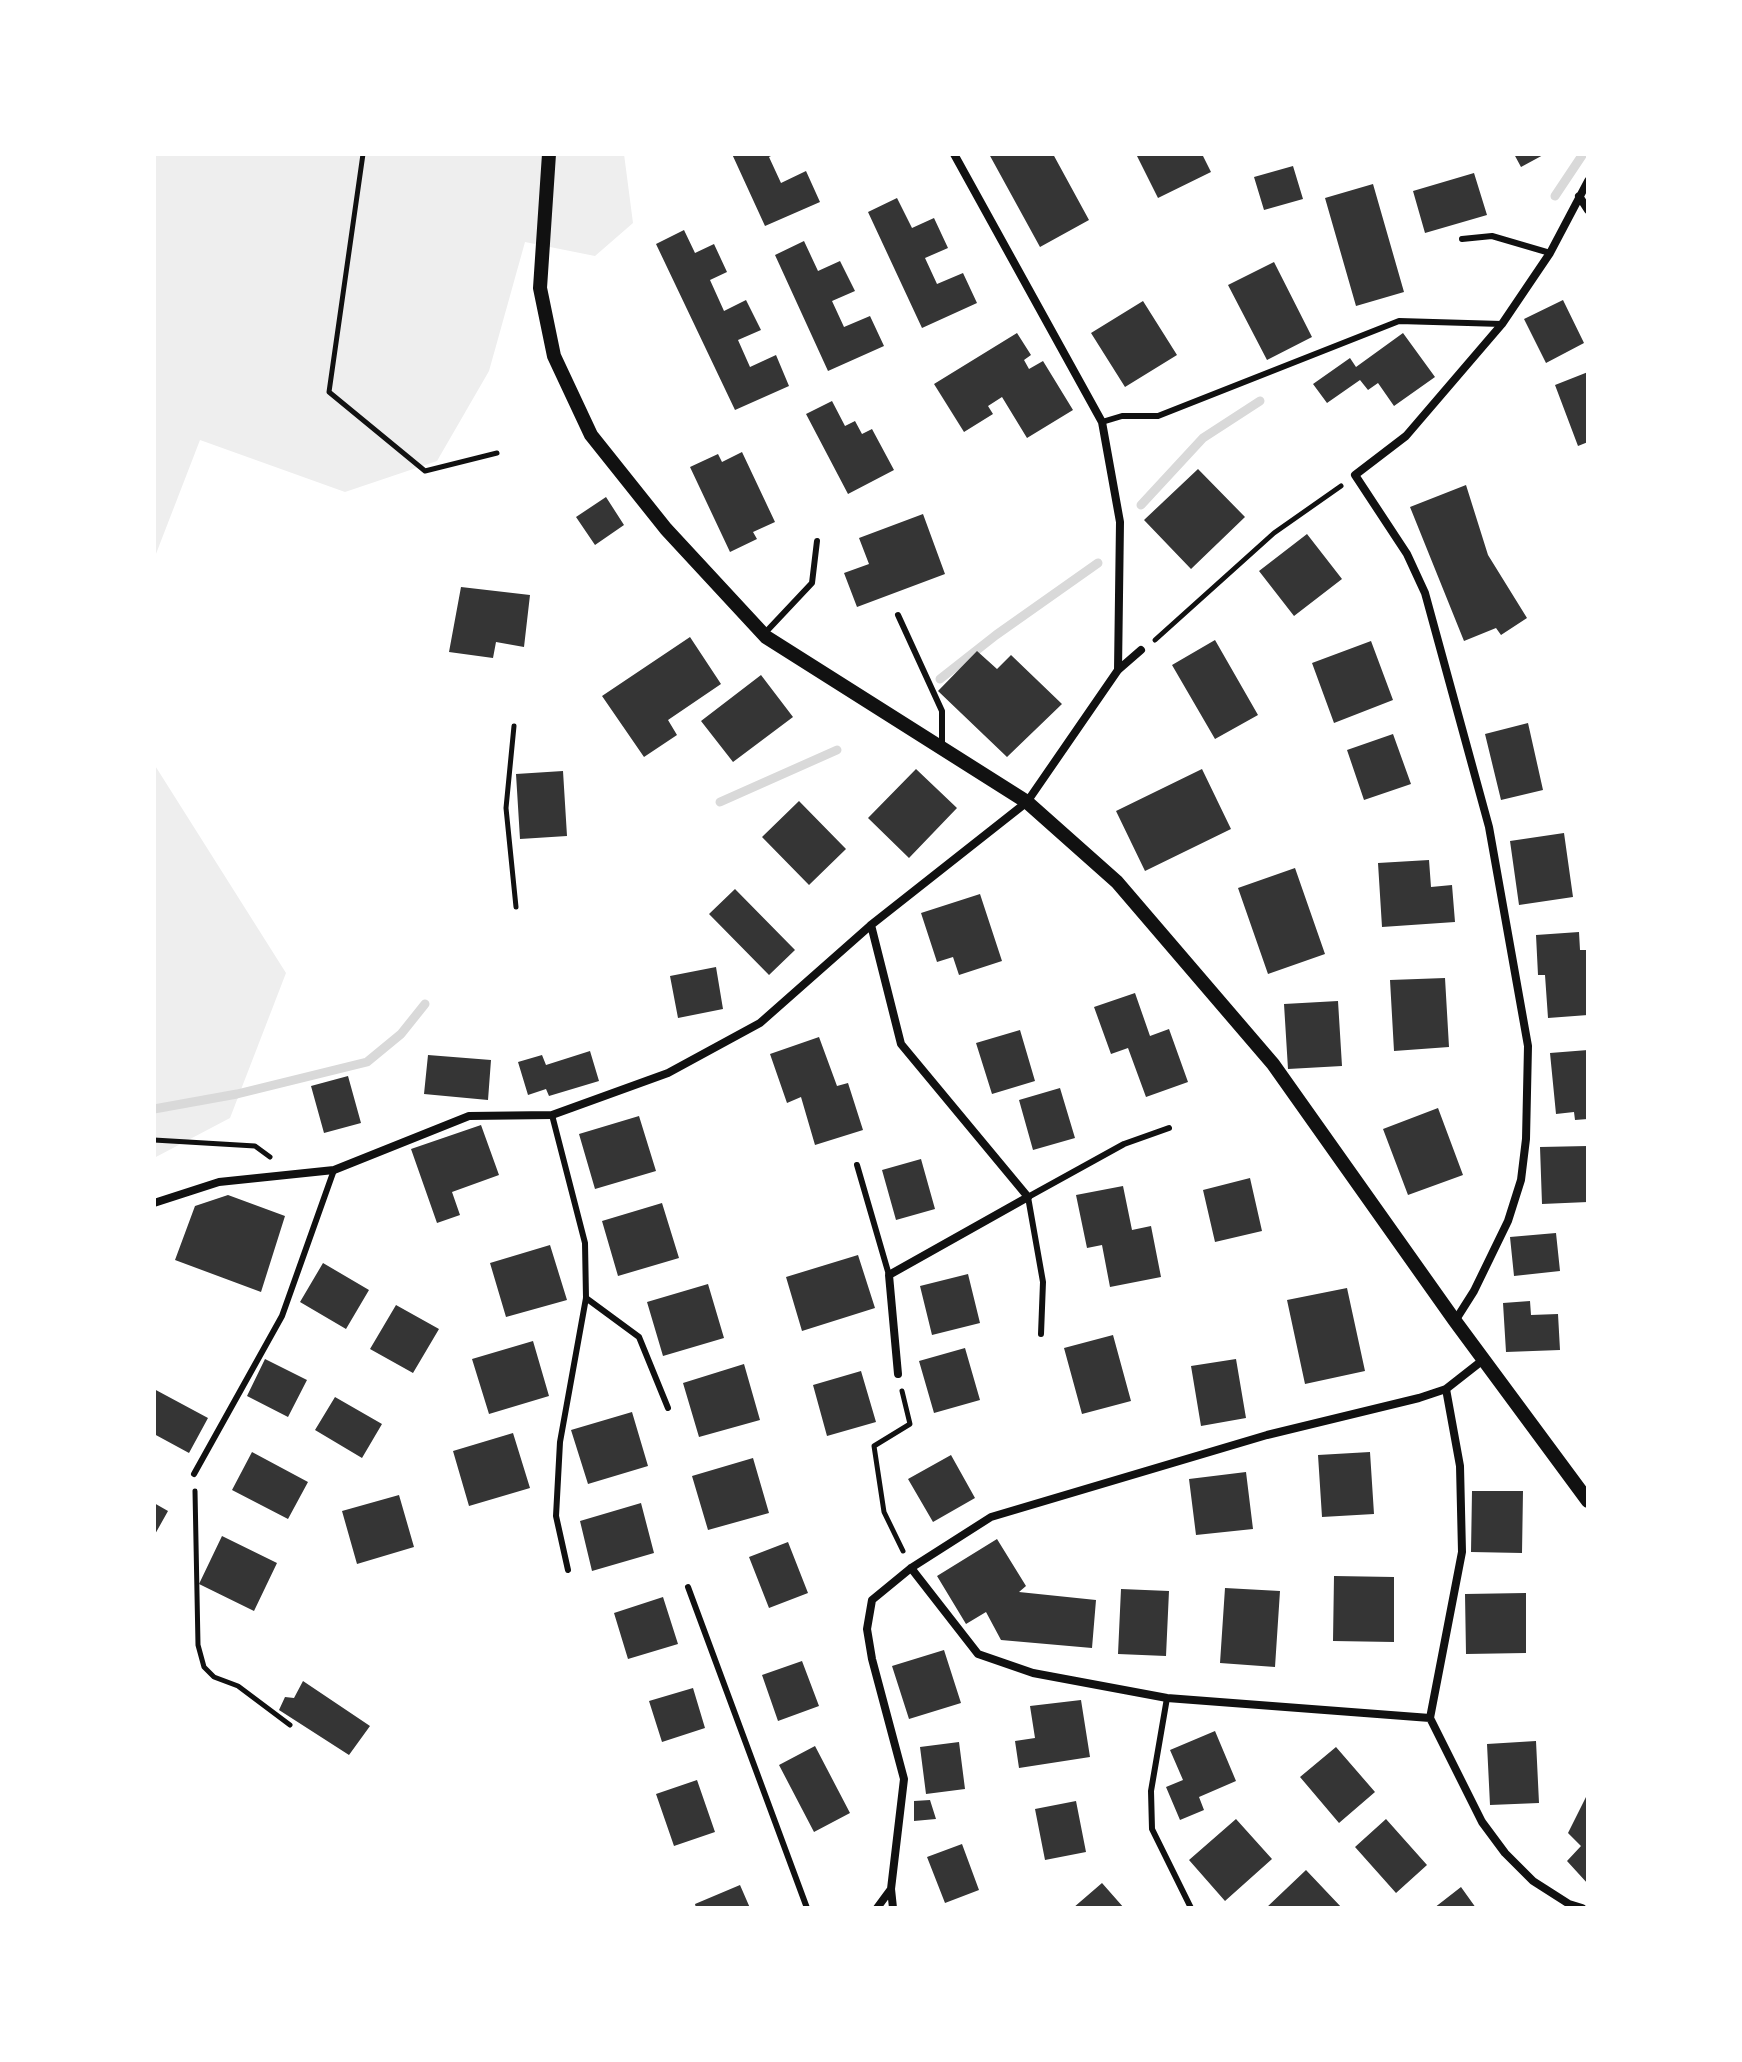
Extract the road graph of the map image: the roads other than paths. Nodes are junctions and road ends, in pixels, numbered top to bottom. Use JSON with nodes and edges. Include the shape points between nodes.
{"nodes":[{"id":1,"x":549,"y":154,"type":"edge"},
{"id":2,"x":954,"y":154,"type":"edge"},
{"id":3,"x":1588,"y":181,"type":"edge"},
{"id":4,"x":1579,"y":196,"type":"junction"},
{"id":5,"x":1588,"y":210,"type":"edge"},
{"id":6,"x":1462,"y":239,"type":"dead end"},
{"id":7,"x":1550,"y":253,"type":"junction"},
{"id":8,"x":1502,"y":324,"type":"junction"},
{"id":9,"x":1102,"y":422,"type":"junction"},
{"id":10,"x":817,"y":541,"type":"dead end"},
{"id":11,"x":898,"y":615,"type":"dead end"},
{"id":12,"x":764,"y":634,"type":"junction"},
{"id":13,"x":1141,"y":650,"type":"dead end"},
{"id":14,"x":1118,"y":670,"type":"junction"},
{"id":15,"x":942,"y":748,"type":"junction"},
{"id":16,"x":1027,"y":802,"type":"junction"},
{"id":17,"x":871,"y":925,"type":"junction"},
{"id":18,"x":552,"y":1115,"type":"junction"},
{"id":19,"x":1169,"y":1128,"type":"dead end"},
{"id":20,"x":857,"y":1165,"type":"dead end"},
{"id":21,"x":334,"y":1170,"type":"junction"},
{"id":22,"x":1028,"y":1197,"type":"junction"},
{"id":23,"x":154,"y":1203,"type":"edge"},
{"id":24,"x":889,"y":1275,"type":"junction"},
{"id":25,"x":586,"y":1298,"type":"junction"},
{"id":26,"x":1455,"y":1321,"type":"junction"},
{"id":27,"x":1041,"y":1334,"type":"dead end"},
{"id":28,"x":1483,"y":1360,"type":"junction"},
{"id":29,"x":898,"y":1374,"type":"road end"},
{"id":30,"x":1446,"y":1389,"type":"junction"},
{"id":31,"x":668,"y":1408,"type":"dead end"},
{"id":32,"x":194,"y":1474,"type":"road end"},
{"id":33,"x":1588,"y":1501,"type":"edge"},
{"id":34,"x":911,"y":1568,"type":"junction"},
{"id":35,"x":568,"y":1570,"type":"dead end"},
{"id":36,"x":688,"y":1587,"type":"dead end"},
{"id":37,"x":1167,"y":1698,"type":"junction"},
{"id":38,"x":1430,"y":1718,"type":"junction"},
{"id":39,"x":891,"y":1889,"type":"junction"},
{"id":40,"x":807,"y":1908,"type":"edge"},
{"id":41,"x":877,"y":1908,"type":"edge"},
{"id":42,"x":893,"y":1908,"type":"edge"},
{"id":43,"x":1191,"y":1908,"type":"edge"},
{"id":44,"x":1582,"y":1908,"type":"edge"}],
"edges":[{"from":1,"to":12,"type":"street","via":[[540,288],[554,356],[591,435],[666,529]]},
{"from":2,"to":9,"type":"street"},
{"from":3,"to":4,"type":"street"},
{"from":4,"to":5,"type":"street"},
{"from":4,"to":7,"type":"street"},
{"from":6,"to":7,"type":"lane","via":[[1492,236]]},
{"from":7,"to":8,"type":"street"},
{"from":8,"to":9,"type":"lane","via":[[1399,321],[1158,416]]},
{"from":8,"to":26,"type":"street","via":[[1406,436],[1355,475],[1407,554],[1425,593],[1489,827],[1528,1046],[1521,1180],[1501,1235]]},
{"from":9,"to":14,"type":"street","via":[[1120,522]]},
{"from":10,"to":12,"type":"lane","via":[[812,583]]},
{"from":11,"to":15,"type":"lane","via":[[942,711]]},
{"from":12,"to":15,"type":"street"},
{"from":13,"to":14,"type":"street"},
{"from":14,"to":16,"type":"street"},
{"from":15,"to":16,"type":"street"},
{"from":16,"to":17,"type":"street"},
{"from":16,"to":26,"type":"street","via":[[1117,882],[1273,1064]]},
{"from":17,"to":18,"type":"street","via":[[760,1023],[668,1073]]},
{"from":17,"to":22,"type":"street","via":[[901,1044]]},
{"from":18,"to":21,"type":"street","via":[[469,1116]]},
{"from":18,"to":25,"type":"lane","via":[[585,1243]]},
{"from":19,"to":22,"type":"lane","via":[[1124,1144]]},
{"from":20,"to":24,"type":"lane"},
{"from":21,"to":23,"type":"street","via":[[219,1182]]},
{"from":21,"to":32,"type":"lane","via":[[282,1316]]},
{"from":22,"to":24,"type":"street"},
{"from":22,"to":27,"type":"lane","via":[[1043,1282]]},
{"from":24,"to":29,"type":"street"},
{"from":25,"to":31,"type":"lane","via":[[639,1337]]},
{"from":25,"to":35,"type":"lane","via":[[560,1442],[556,1516]]},
{"from":26,"to":28,"type":"street"},
{"from":28,"to":30,"type":"street"},
{"from":28,"to":33,"type":"street"},
{"from":30,"to":34,"type":"street","via":[[1267,1435],[991,1517]]},
{"from":30,"to":38,"type":"street","via":[[1460,1466],[1463,1539]]},
{"from":34,"to":37,"type":"street","via":[[978,1654],[1033,1673]]},
{"from":34,"to":39,"type":"street","via":[[872,1600],[867,1629],[904,1779]]},
{"from":36,"to":40,"type":"lane"},
{"from":37,"to":38,"type":"street"},
{"from":37,"to":43,"type":"lane","via":[[1151,1791],[1152,1829]]},
{"from":38,"to":44,"type":"street","via":[[1482,1822],[1505,1853],[1533,1881]]},
{"from":39,"to":41,"type":"street"},
{"from":39,"to":42,"type":"street"}]}
